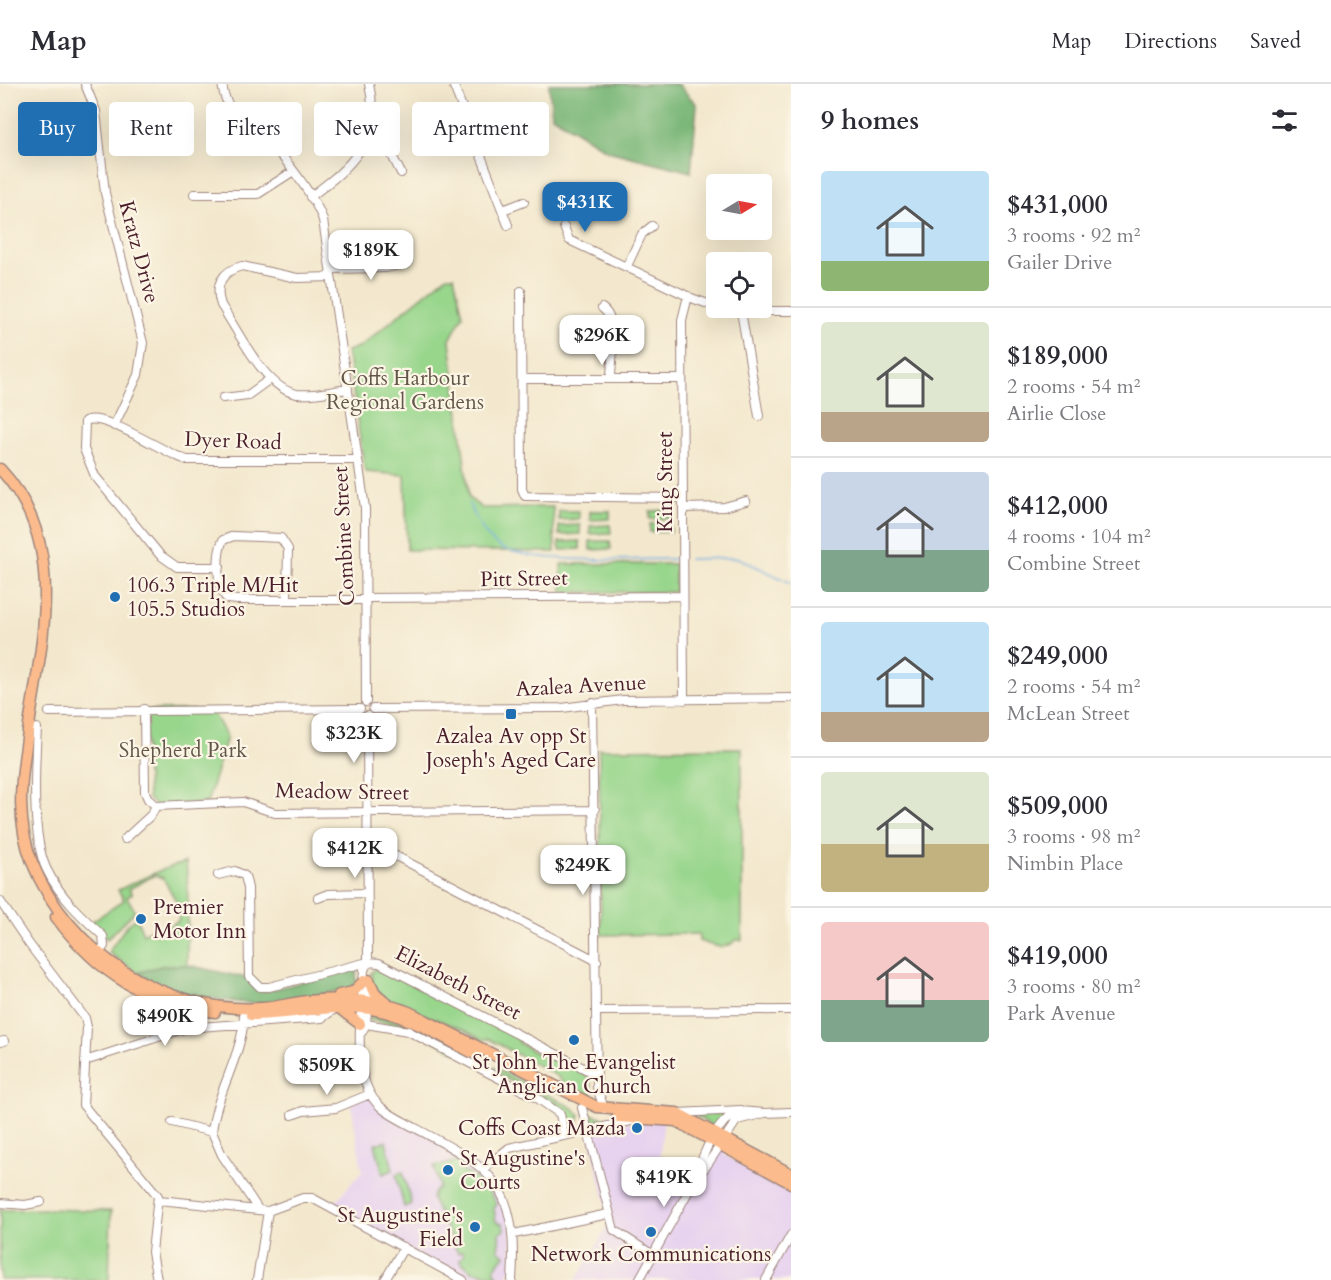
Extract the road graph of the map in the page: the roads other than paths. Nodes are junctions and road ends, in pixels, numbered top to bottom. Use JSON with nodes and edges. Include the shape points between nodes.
{"nodes":[{"id":1,"x":85,"y":84,"type":"edge"},
{"id":2,"x":222,"y":84,"type":"edge"},
{"id":3,"x":369,"y":84,"type":"edge"},
{"id":4,"x":453,"y":84,"type":"edge"},
{"id":5,"x":371,"y":102,"type":"edge"},
{"id":6,"x":357,"y":156,"type":"edge"},
{"id":7,"x":392,"y":156,"type":"edge"},
{"id":8,"x":292,"y":172,"type":"junction"},
{"id":9,"x":401,"y":173,"type":"dead end"},
{"id":10,"x":194,"y":194,"type":"dead end"},
{"id":11,"x":310,"y":197,"type":"junction"},
{"id":12,"x":524,"y":202,"type":"dead end"},
{"id":13,"x":503,"y":210,"type":"junction"},
{"id":14,"x":508,"y":225,"type":"dead end"},
{"id":15,"x":652,"y":226,"type":"dead end"},
{"id":16,"x":564,"y":227,"type":"dead end"},
{"id":17,"x":407,"y":263,"type":"dead end"},
{"id":18,"x":627,"y":266,"type":"junction"},
{"id":19,"x":331,"y":273,"type":"junction"},
{"id":20,"x":521,"y":291,"type":"dead end"},
{"id":21,"x":688,"y":296,"type":"junction"},
{"id":22,"x":706,"y":303,"type":"edge"},
{"id":23,"x":602,"y":308,"type":"dead end"},
{"id":24,"x":772,"y":311,"type":"edge"},
{"id":25,"x":791,"y":311,"type":"edge"},
{"id":26,"x":742,"y":318,"type":"edge"},
{"id":27,"x":270,"y":379,"type":"junction"},
{"id":28,"x":611,"y":379,"type":"junction"},
{"id":29,"x":682,"y":379,"type":"junction"},
{"id":30,"x":522,"y":380,"type":"junction"},
{"id":31,"x":348,"y":389,"type":"junction"},
{"id":32,"x":223,"y":398,"type":"dead end"},
{"id":33,"x":759,"y":416,"type":"dead end"},
{"id":34,"x":114,"y":426,"type":"junction"},
{"id":35,"x":358,"y":460,"type":"junction"},
{"id":36,"x":0,"y":469,"type":"edge"},
{"id":37,"x":0,"y":479,"type":"edge"},
{"id":38,"x":683,"y":498,"type":"junction"},
{"id":39,"x":746,"y":501,"type":"dead end"},
{"id":40,"x":683,"y":508,"type":"junction"},
{"id":41,"x":220,"y":567,"type":"junction"},
{"id":42,"x":683,"y":596,"type":"junction"},
{"id":43,"x":366,"y":599,"type":"junction"},
{"id":44,"x":287,"y":600,"type":"junction"},
{"id":45,"x":791,"y":698,"type":"edge"},
{"id":46,"x":684,"y":700,"type":"junction"},
{"id":47,"x":366,"y":702,"type":"junction"},
{"id":48,"x":592,"y":703,"type":"junction"},
{"id":49,"x":360,"y":709,"type":"junction"},
{"id":50,"x":373,"y":709,"type":"junction"},
{"id":51,"x":144,"y":710,"type":"junction"},
{"id":52,"x":49,"y":712,"type":"dead end"},
{"id":53,"x":367,"y":716,"type":"junction"},
{"id":54,"x":37,"y":728,"type":"dead end"},
{"id":55,"x":156,"y":806,"type":"junction"},
{"id":56,"x":595,"y":810,"type":"junction"},
{"id":57,"x":367,"y":812,"type":"junction"},
{"id":58,"x":125,"y":839,"type":"dead end"},
{"id":59,"x":367,"y":841,"type":"junction"},
{"id":60,"x":218,"y":875,"type":"dead end"},
{"id":61,"x":367,"y":893,"type":"junction"},
{"id":62,"x":318,"y":898,"type":"dead end"},
{"id":63,"x":0,"y":901,"type":"edge"},
{"id":64,"x":96,"y":957,"type":"junction"},
{"id":65,"x":597,"y":961,"type":"junction"},
{"id":66,"x":368,"y":962,"type":"junction"},
{"id":67,"x":366,"y":980,"type":"junction"},
{"id":68,"x":307,"y":1001,"type":"junction"},
{"id":69,"x":364,"y":1004,"type":"junction"},
{"id":70,"x":390,"y":1005,"type":"junction"},
{"id":71,"x":338,"y":1010,"type":"junction"},
{"id":72,"x":791,"y":1010,"type":"edge"},
{"id":73,"x":597,"y":1011,"type":"junction"},
{"id":74,"x":243,"y":1019,"type":"junction"},
{"id":75,"x":363,"y":1027,"type":"junction"},
{"id":76,"x":85,"y":1061,"type":"junction"},
{"id":77,"x":597,"y":1075,"type":"junction"},
{"id":78,"x":597,"y":1087,"type":"junction"},
{"id":79,"x":370,"y":1094,"type":"junction"},
{"id":80,"x":584,"y":1105,"type":"junction"},
{"id":81,"x":604,"y":1109,"type":"junction"},
{"id":82,"x":745,"y":1110,"type":"junction"},
{"id":83,"x":677,"y":1113,"type":"junction"},
{"id":84,"x":765,"y":1113,"type":"junction"},
{"id":85,"x":791,"y":1113,"type":"edge"},
{"id":86,"x":292,"y":1115,"type":"dead end"},
{"id":87,"x":644,"y":1118,"type":"junction"},
{"id":88,"x":172,"y":1122,"type":"dead end"},
{"id":89,"x":212,"y":1132,"type":"junction"},
{"id":90,"x":589,"y":1132,"type":"junction"},
{"id":91,"x":564,"y":1135,"type":"junction"},
{"id":92,"x":718,"y":1138,"type":"junction"},
{"id":93,"x":483,"y":1169,"type":"junction"},
{"id":94,"x":791,"y":1174,"type":"edge"},
{"id":95,"x":791,"y":1183,"type":"edge"},
{"id":96,"x":159,"y":1200,"type":"junction"},
{"id":97,"x":41,"y":1202,"type":"dead end"},
{"id":98,"x":0,"y":1203,"type":"edge"},
{"id":99,"x":258,"y":1209,"type":"junction"},
{"id":100,"x":268,"y":1211,"type":"junction"},
{"id":101,"x":608,"y":1214,"type":"junction"},
{"id":102,"x":514,"y":1234,"type":"junction"},
{"id":103,"x":791,"y":1235,"type":"edge"},
{"id":104,"x":404,"y":1247,"type":"junction"},
{"id":105,"x":653,"y":1255,"type":"junction"},
{"id":106,"x":513,"y":1266,"type":"junction"},
{"id":107,"x":157,"y":1280,"type":"edge"},
{"id":108,"x":257,"y":1280,"type":"edge"},
{"id":109,"x":386,"y":1280,"type":"edge"},
{"id":110,"x":463,"y":1280,"type":"edge"},
{"id":111,"x":505,"y":1280,"type":"edge"},
{"id":112,"x":512,"y":1280,"type":"edge"},
{"id":113,"x":639,"y":1280,"type":"edge"},
{"id":114,"x":766,"y":1280,"type":"edge"}],
"edges":[{"from":1,"to":34,"type":"street","name":"Kratz Drive","via":[[96,111],[105,193],[143,343],[138,375]]},
{"from":2,"to":8,"type":"street","name":"Combine Street","via":[[234,115],[273,146]]},
{"from":3,"to":5,"type":"street"},
{"from":4,"to":13,"type":"street"},
{"from":6,"to":11,"type":"street"},
{"from":7,"to":9,"type":"street"},
{"from":8,"to":10,"type":"street","via":[[258,194]]},
{"from":8,"to":11,"type":"street","name":"Combine Street"},
{"from":11,"to":19,"type":"street","name":"Combine Street","via":[[322,217]]},
{"from":12,"to":13,"type":"street"},
{"from":13,"to":14,"type":"street"},
{"from":15,"to":18,"type":"street","via":[[642,234]]},
{"from":16,"to":18,"type":"street","via":[[569,240]]},
{"from":17,"to":19,"type":"street"},
{"from":18,"to":21,"type":"street"},
{"from":19,"to":27,"type":"street","via":[[297,278],[242,266],[222,277],[217,291],[221,304]]},
{"from":19,"to":31,"type":"street","name":"Combine Street"},
{"from":20,"to":30,"type":"street"},
{"from":21,"to":22,"type":"street"},
{"from":21,"to":29,"type":"street","name":"King Street","via":[[682,320]]},
{"from":23,"to":28,"type":"street","via":[[609,315],[611,327]]},
{"from":24,"to":25,"type":"street"},
{"from":26,"to":33,"type":"street"},
{"from":27,"to":31,"type":"street","via":[[297,394]]},
{"from":27,"to":32,"type":"street","via":[[248,395]]},
{"from":28,"to":29,"type":"street"},
{"from":28,"to":30,"type":"street"},
{"from":29,"to":38,"type":"street","name":"King Street"},
{"from":30,"to":38,"type":"street","via":[[525,496]]},
{"from":31,"to":35,"type":"street","name":"Combine Street"},
{"from":34,"to":35,"type":"street","name":"Dyer Road","via":[[187,460]]},
{"from":34,"to":41,"type":"street","name":"Dyer Road","via":[[91,418],[84,424],[87,458],[102,486],[168,563],[183,568]]},
{"from":35,"to":43,"type":"street","name":"Combine Street","via":[[365,520]]},
{"from":36,"to":64,"type":"highway","via":[[36,525],[46,579],[20,784],[22,831],[46,891]]},
{"from":37,"to":64,"type":"highway","via":[[27,523],[40,577],[14,780],[15,829],[22,857],[40,894],[74,941]]},
{"from":38,"to":40,"type":"street","name":"King Street"},
{"from":39,"to":40,"type":"street","via":[[724,507]]},
{"from":40,"to":42,"type":"street","name":"King Street"},
{"from":41,"to":44,"type":"street","name":"Pitt Street","via":[[220,589],[228,599]]},
{"from":41,"to":44,"type":"street","via":[[220,547],[226,538],[281,538],[288,549]]},
{"from":42,"to":43,"type":"street","name":"Pitt Street"},
{"from":42,"to":46,"type":"street","name":"King Street"},
{"from":43,"to":44,"type":"street","name":"Pitt Street"},
{"from":43,"to":47,"type":"street","name":"Combine Street"},
{"from":45,"to":46,"type":"street","name":"Azalea Avenue"},
{"from":46,"to":48,"type":"street","name":"Azalea Avenue"},
{"from":47,"to":49,"type":"street"},
{"from":47,"to":50,"type":"street"},
{"from":48,"to":50,"type":"street","name":"Azalea Avenue","via":[[562,708]]},
{"from":48,"to":56,"type":"street"},
{"from":49,"to":51,"type":"street"},
{"from":49,"to":53,"type":"street"},
{"from":50,"to":53,"type":"street"},
{"from":51,"to":52,"type":"street"},
{"from":51,"to":55,"type":"street","via":[[145,792]]},
{"from":53,"to":57,"type":"street"},
{"from":54,"to":64,"type":"street","via":[[40,854],[61,892],[103,936],[104,946]]},
{"from":55,"to":57,"type":"street","name":"Meadow Street","via":[[243,802],[275,813]]},
{"from":55,"to":58,"type":"street"},
{"from":56,"to":57,"type":"street","name":"Meadow Street"},
{"from":56,"to":65,"type":"street"},
{"from":57,"to":59,"type":"street"},
{"from":59,"to":61,"type":"street"},
{"from":59,"to":65,"type":"street"},
{"from":60,"to":66,"type":"street","name":"Elizabeth Street","via":[[236,871],[245,876],[249,976],[260,987]]},
{"from":61,"to":62,"type":"street"},
{"from":61,"to":66,"type":"street"},
{"from":63,"to":76,"type":"street","via":[[85,1018]]},
{"from":64,"to":68,"type":"highway","via":[[169,994],[210,1005],[253,1008]]},
{"from":64,"to":74,"type":"highway","via":[[131,986],[158,1000]]},
{"from":65,"to":73,"type":"street"},
{"from":66,"to":67,"type":"street"},
{"from":66,"to":77,"type":"street","name":"Elizabeth Street","via":[[385,965]]},
{"from":67,"to":68,"type":"highway","via":[[351,993]]},
{"from":67,"to":69,"type":"street"},
{"from":67,"to":70,"type":"highway"},
{"from":68,"to":69,"type":"highway"},
{"from":69,"to":70,"type":"highway"},
{"from":69,"to":71,"type":"highway"},
{"from":69,"to":75,"type":"street"},
{"from":69,"to":80,"type":"highway","via":[[404,1018]]},
{"from":70,"to":80,"type":"highway","via":[[423,1018]]},
{"from":71,"to":74,"type":"highway"},
{"from":71,"to":75,"type":"highway","via":[[352,1015]]},
{"from":72,"to":73,"type":"street"},
{"from":73,"to":77,"type":"street"},
{"from":74,"to":76,"type":"street","via":[[177,1030]]},
{"from":74,"to":89,"type":"street","via":[[243,1035],[232,1058]]},
{"from":75,"to":79,"type":"street","via":[[362,1072]]},
{"from":75,"to":91,"type":"street","via":[[398,1027],[408,1031],[537,1098],[560,1114]]},
{"from":76,"to":96,"type":"street","via":[[83,1105]]},
{"from":77,"to":78,"type":"street"},
{"from":78,"to":80,"type":"street"},
{"from":78,"to":81,"type":"street"},
{"from":79,"to":86,"type":"street","via":[[336,1108]]},
{"from":79,"to":93,"type":"street","via":[[387,1113],[462,1153]]},
{"from":80,"to":81,"type":"highway"},
{"from":80,"to":87,"type":"highway","via":[[615,1117]]},
{"from":80,"to":90,"type":"street"},
{"from":81,"to":83,"type":"highway"},
{"from":82,"to":83,"type":"street"},
{"from":82,"to":84,"type":"street"},
{"from":82,"to":92,"type":"street","via":[[730,1116]]},
{"from":83,"to":92,"type":"highway"},
{"from":84,"to":85,"type":"street"},
{"from":84,"to":92,"type":"street","via":[[737,1120]]},
{"from":87,"to":90,"type":"street"},
{"from":87,"to":92,"type":"highway","via":[[676,1121]]},
{"from":88,"to":89,"type":"street"},
{"from":89,"to":99,"type":"street","via":[[222,1155]]},
{"from":90,"to":91,"type":"street"},
{"from":90,"to":101,"type":"street"},
{"from":91,"to":93,"type":"street","via":[[508,1148]]},
{"from":92,"to":94,"type":"highway"},
{"from":92,"to":95,"type":"highway"},
{"from":92,"to":105,"type":"street"},
{"from":93,"to":102,"type":"street","via":[[503,1198]]},
{"from":96,"to":99,"type":"street"},
{"from":96,"to":107,"type":"street","via":[[152,1252]]},
{"from":97,"to":98,"type":"street"},
{"from":99,"to":100,"type":"street"},
{"from":100,"to":104,"type":"street","via":[[312,1198]]},
{"from":100,"to":108,"type":"street"},
{"from":101,"to":102,"type":"street"},
{"from":101,"to":105,"type":"street","via":[[614,1230]]},
{"from":102,"to":106,"type":"street"},
{"from":103,"to":114,"type":"street"},
{"from":104,"to":109,"type":"street"},
{"from":104,"to":110,"type":"street"},
{"from":105,"to":113,"type":"street"},
{"from":106,"to":111,"type":"street"},
{"from":106,"to":112,"type":"street"}]}
